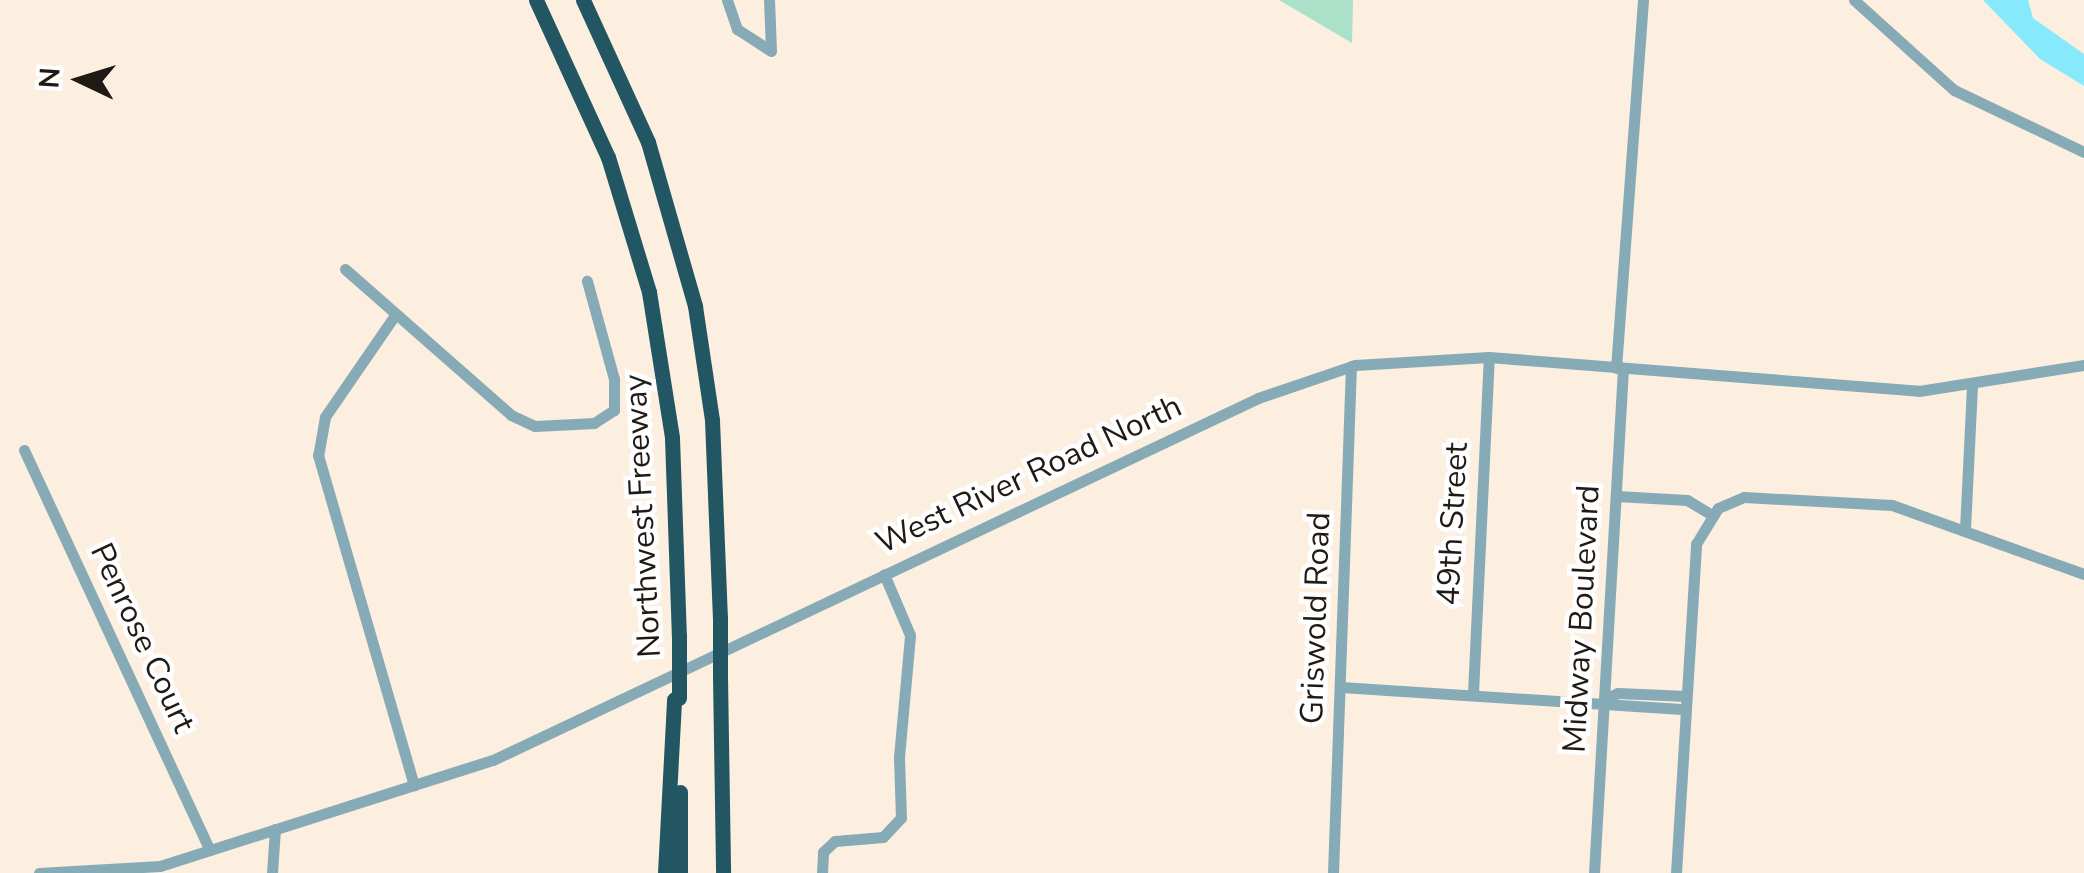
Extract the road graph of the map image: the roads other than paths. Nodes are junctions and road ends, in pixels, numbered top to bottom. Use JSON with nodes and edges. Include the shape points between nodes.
{"nodes":[{"id":1,"x":536,"y":0,"type":"edge"},
{"id":2,"x":584,"y":0,"type":"edge"},
{"id":3,"x":727,"y":0,"type":"edge"},
{"id":4,"x":769,"y":0,"type":"edge"},
{"id":5,"x":1643,"y":0,"type":"edge"},
{"id":6,"x":1854,"y":0,"type":"edge"},
{"id":7,"x":2084,"y":152,"type":"edge"},
{"id":8,"x":344,"y":269,"type":"dead end"},
{"id":9,"x":586,"y":281,"type":"dead end"},
{"id":10,"x":395,"y":315,"type":"junction"},
{"id":11,"x":1488,"y":356,"type":"junction"},
{"id":12,"x":2084,"y":364,"type":"edge"},
{"id":13,"x":1351,"y":366,"type":"junction"},
{"id":14,"x":1620,"y":368,"type":"junction"},
{"id":15,"x":1972,"y":387,"type":"junction"},
{"id":16,"x":24,"y":450,"type":"dead end"},
{"id":17,"x":1617,"y":496,"type":"junction"},
{"id":18,"x":1710,"y":514,"type":"junction"},
{"id":19,"x":1965,"y":529,"type":"junction"},
{"id":20,"x":884,"y":574,"type":"junction"},
{"id":21,"x":2084,"y":574,"type":"edge"},
{"id":22,"x":1341,"y":687,"type":"junction"},
{"id":23,"x":1473,"y":693,"type":"junction"},
{"id":24,"x":676,"y":698,"type":"junction"},
{"id":25,"x":1605,"y":699,"type":"junction"},
{"id":26,"x":1686,"y":703,"type":"junction"},
{"id":27,"x":721,"y":736,"type":"junction"},
{"id":28,"x":414,"y":785,"type":"junction"},
{"id":29,"x":275,"y":829,"type":"junction"},
{"id":30,"x":210,"y":850,"type":"junction"},
{"id":31,"x":38,"y":873,"type":"edge"},
{"id":32,"x":272,"y":873,"type":"edge"},
{"id":33,"x":664,"y":873,"type":"edge"},
{"id":34,"x":680,"y":873,"type":"edge"},
{"id":35,"x":723,"y":873,"type":"edge"},
{"id":36,"x":732,"y":873,"type":"edge"},
{"id":37,"x":822,"y":873,"type":"edge"},
{"id":38,"x":1333,"y":873,"type":"edge"},
{"id":39,"x":1594,"y":873,"type":"edge"},
{"id":40,"x":1676,"y":873,"type":"edge"}],
"edges":[{"from":1,"to":24,"type":"highway","name":"Northwest Freeway","bridge":true,"via":[[608,157],[649,292],[672,438]]},
{"from":2,"to":27,"type":"highway","bridge":true,"via":[[648,142],[695,306],[712,420]]},
{"from":3,"to":4,"type":"street","via":[[737,29],[771,51]]},
{"from":5,"to":14,"type":"street","name":"Midway Boulevard"},
{"from":6,"to":7,"type":"street","via":[[1954,90]]},
{"from":8,"to":10,"type":"street"},
{"from":9,"to":10,"type":"street","via":[[616,396],[610,415],[594,423],[523,423]]},
{"from":10,"to":28,"type":"street","via":[[325,417],[318,455]]},
{"from":11,"to":13,"type":"street","name":"West River Road North","via":[[1410,356]]},
{"from":11,"to":14,"type":"street","name":"West River Road North"},
{"from":11,"to":23,"type":"street","name":"49th Street"},
{"from":12,"to":15,"type":"street","name":"West River Road North"},
{"from":13,"to":20,"type":"street","name":"West River Road North","via":[[1280,388]]},
{"from":13,"to":22,"type":"street","name":"Griswold Road"},
{"from":14,"to":15,"type":"street","name":"West River Road North","via":[[1876,390]]},
{"from":14,"to":17,"type":"street","name":"Midway Boulevard"},
{"from":15,"to":19,"type":"street"},
{"from":16,"to":30,"type":"street","name":"Penrose Court"},
{"from":17,"to":18,"type":"street","via":[[1687,500]]},
{"from":17,"to":25,"type":"street","name":"Midway Boulevard"},
{"from":18,"to":19,"type":"street","via":[[1744,497],[1873,503]]},
{"from":18,"to":26,"type":"street","via":[[1696,544]]},
{"from":19,"to":21,"type":"street"},
{"from":20,"to":28,"type":"street","name":"West River Road North","via":[[493,760]]},
{"from":20,"to":37,"type":"street","via":[[910,635],[898,757],[900,818],[883,837],[836,840],[823,852]]},
{"from":22,"to":23,"type":"street"},
{"from":22,"to":38,"type":"street","name":"Griswold Road"},
{"from":23,"to":25,"type":"street"},
{"from":24,"to":33,"type":"highway"},
{"from":24,"to":34,"type":"highway","name":"Northwest Freeway"},
{"from":25,"to":26,"type":"street"},
{"from":25,"to":39,"type":"street","name":"Midway Boulevard"},
{"from":26,"to":40,"type":"street"},
{"from":27,"to":35,"type":"highway"},
{"from":27,"to":36,"type":"highway"},
{"from":28,"to":29,"type":"street","name":"West River Road North"},
{"from":29,"to":30,"type":"street","name":"West River Road North"},
{"from":29,"to":32,"type":"street"},
{"from":30,"to":31,"type":"street","name":"West River Road North","via":[[160,866]]}]}
